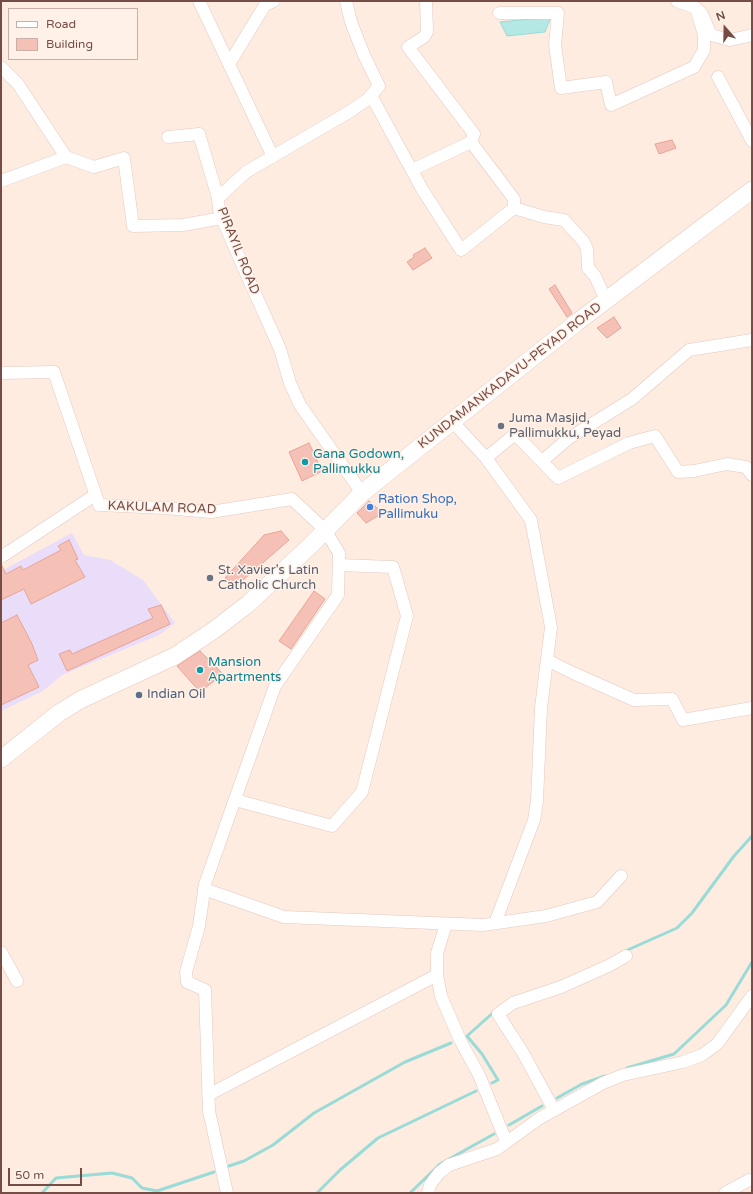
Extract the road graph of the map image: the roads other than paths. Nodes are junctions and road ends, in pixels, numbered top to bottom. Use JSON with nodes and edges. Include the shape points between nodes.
{"nodes":[{"id":1,"x":199,"y":1,"type":"edge"},
{"id":2,"x":274,"y":1,"type":"edge"},
{"id":3,"x":346,"y":1,"type":"edge"},
{"id":4,"x":426,"y":1,"type":"edge"},
{"id":5,"x":677,"y":1,"type":"edge"},
{"id":6,"x":696,"y":8,"type":"junction"},
{"id":7,"x":499,"y":13,"type":"dead end"},
{"id":8,"x":752,"y":35,"type":"edge"},
{"id":9,"x":229,"y":64,"type":"junction"},
{"id":10,"x":1,"y":67,"type":"edge"},
{"id":11,"x":718,"y":77,"type":"dead end"},
{"id":12,"x":368,"y":99,"type":"junction"},
{"id":13,"x":168,"y":137,"type":"dead end"},
{"id":14,"x":471,"y":142,"type":"junction"},
{"id":15,"x":752,"y":142,"type":"edge"},
{"id":16,"x":272,"y":157,"type":"junction"},
{"id":17,"x":66,"y":158,"type":"junction"},
{"id":18,"x":412,"y":170,"type":"junction"},
{"id":19,"x":1,"y":181,"type":"edge"},
{"id":20,"x":752,"y":190,"type":"edge"},
{"id":21,"x":218,"y":198,"type":"junction"},
{"id":22,"x":514,"y":208,"type":"junction"},
{"id":23,"x":222,"y":218,"type":"junction"},
{"id":24,"x":606,"y":300,"type":"junction"},
{"id":25,"x":752,"y":340,"type":"edge"},
{"id":26,"x":1,"y":373,"type":"edge"},
{"id":27,"x":452,"y":421,"type":"junction"},
{"id":28,"x":486,"y":458,"type":"junction"},
{"id":29,"x":542,"y":462,"type":"junction"},
{"id":30,"x":752,"y":474,"type":"edge"},
{"id":31,"x":362,"y":493,"type":"junction"},
{"id":32,"x":95,"y":495,"type":"junction"},
{"id":33,"x":319,"y":525,"type":"junction"},
{"id":34,"x":1,"y":557,"type":"edge"},
{"id":35,"x":339,"y":565,"type":"junction"},
{"id":36,"x":547,"y":660,"type":"junction"},
{"id":37,"x":752,"y":708,"type":"edge"},
{"id":38,"x":1,"y":760,"type":"edge"},
{"id":39,"x":235,"y":800,"type":"junction"},
{"id":40,"x":621,"y":876,"type":"dead end"},
{"id":41,"x":204,"y":889,"type":"junction"},
{"id":42,"x":495,"y":923,"type":"junction"},
{"id":43,"x":446,"y":924,"type":"junction"},
{"id":44,"x":1,"y":952,"type":"edge"},
{"id":45,"x":626,"y":956,"type":"dead end"},
{"id":46,"x":437,"y":975,"type":"junction"},
{"id":47,"x":17,"y":981,"type":"dead end"},
{"id":48,"x":752,"y":996,"type":"edge"},
{"id":49,"x":208,"y":1096,"type":"junction"},
{"id":50,"x":554,"y":1110,"type":"junction"},
{"id":51,"x":506,"y":1142,"type":"junction"},
{"id":52,"x":749,"y":1180,"type":"dead end"},
{"id":53,"x":227,"y":1193,"type":"edge"},
{"id":54,"x":428,"y":1193,"type":"edge"},
{"id":55,"x":725,"y":1193,"type":"edge"}],
"edges":[{"from":1,"to":9,"type":"street"},
{"from":2,"to":9,"type":"street","via":[[265,5]]},
{"from":3,"to":12,"type":"street","name":"PIRAYIL ROAD","via":[[351,22],[379,86]]},
{"from":4,"to":14,"type":"street","via":[[428,32],[408,47],[474,134]]},
{"from":5,"to":6,"type":"street"},
{"from":6,"to":7,"type":"street","via":[[704,35],[704,50],[694,67],[610,105],[606,82],[560,88],[555,45],[558,13]]},
{"from":6,"to":8,"type":"street","via":[[702,14],[711,35],[730,40]]},
{"from":9,"to":16,"type":"street"},
{"from":10,"to":17,"type":"street","via":[[18,84]]},
{"from":11,"to":15,"type":"street"},
{"from":12,"to":16,"type":"street","name":"PIRAYIL ROAD"},
{"from":12,"to":18,"type":"street","via":[[373,99]]},
{"from":13,"to":21,"type":"street","via":[[199,134]]},
{"from":14,"to":18,"type":"street"},
{"from":14,"to":22,"type":"street","via":[[514,199]]},
{"from":16,"to":21,"type":"street","name":"PIRAYIL ROAD","via":[[246,172]]},
{"from":17,"to":19,"type":"street"},
{"from":17,"to":23,"type":"street","via":[[94,167],[124,158],[133,226],[182,225]]},
{"from":18,"to":22,"type":"street","via":[[461,250]]},
{"from":20,"to":24,"type":"main road","name":"KUNDAMANKADAVU-PEYAD ROAD"},
{"from":21,"to":23,"type":"street","name":"PIRAYIL ROAD"},
{"from":22,"to":24,"type":"street","via":[[564,220],[584,242],[588,268],[595,276]]},
{"from":23,"to":31,"type":"street","name":"PIRAYIL ROAD","via":[[280,349],[290,383],[300,404]]},
{"from":24,"to":27,"type":"main road","name":"KUNDAMANKADAVU-PEYAD ROAD"},
{"from":25,"to":29,"type":"street","via":[[689,350],[632,399],[569,438]]},
{"from":26,"to":32,"type":"street","name":"KAKULAM ROAD","via":[[54,372]]},
{"from":27,"to":28,"type":"street"},
{"from":27,"to":31,"type":"main road","name":"KUNDAMANKADAVU-PEYAD ROAD"},
{"from":28,"to":29,"type":"street","via":[[514,434]]},
{"from":28,"to":36,"type":"street","via":[[531,520],[551,627]]},
{"from":29,"to":30,"type":"street","via":[[558,478],[629,443],[655,436],[678,472],[727,464],[746,467]]},
{"from":31,"to":33,"type":"main road","name":"KUNDAMANKADAVU-PEYAD ROAD"},
{"from":32,"to":33,"type":"street","name":"KAKULAM ROAD","via":[[99,505],[211,512],[292,499]]},
{"from":32,"to":34,"type":"street"},
{"from":33,"to":35,"type":"street","via":[[339,553]]},
{"from":33,"to":38,"type":"main road","name":"KUNDAMANKADAVU-PEYAD ROAD","via":[[248,604],[214,630],[174,656],[80,700],[59,713]]},
{"from":35,"to":39,"type":"street","via":[[338,595],[275,686]]},
{"from":35,"to":39,"type":"street","via":[[393,567],[407,616],[362,792],[332,826]]},
{"from":36,"to":37,"type":"street","via":[[634,700],[672,699],[683,720]]},
{"from":36,"to":42,"type":"street","via":[[541,708],[534,820]]},
{"from":39,"to":41,"type":"street"},
{"from":40,"to":42,"type":"street","via":[[597,902],[546,916]]},
{"from":41,"to":43,"type":"street","via":[[284,917]]},
{"from":41,"to":49,"type":"street","via":[[199,926],[186,972],[187,982],[205,990]]},
{"from":42,"to":43,"type":"street"},
{"from":43,"to":46,"type":"street","via":[[437,953]]},
{"from":44,"to":47,"type":"street"},
{"from":45,"to":50,"type":"street","via":[[561,987],[513,1003],[498,1014]]},
{"from":46,"to":49,"type":"street"},
{"from":46,"to":51,"type":"street","via":[[441,996],[479,1075]]},
{"from":48,"to":50,"type":"street","via":[[717,1044],[702,1055],[683,1062],[622,1075]]},
{"from":49,"to":53,"type":"street","via":[[208,1111]]},
{"from":50,"to":51,"type":"street"},
{"from":51,"to":54,"type":"street","via":[[497,1149],[449,1164],[439,1172]]},
{"from":52,"to":55,"type":"street"}]}
